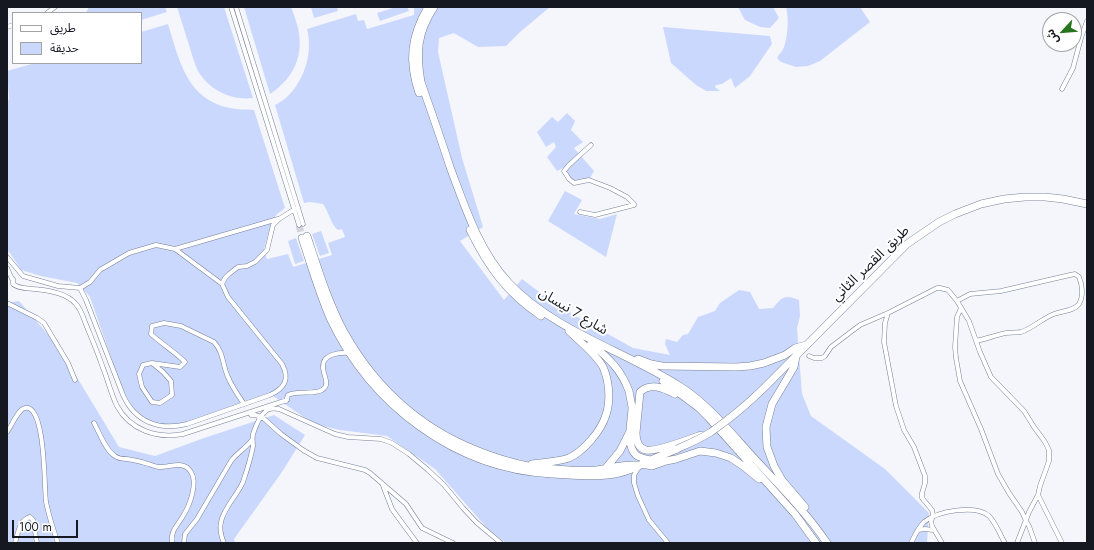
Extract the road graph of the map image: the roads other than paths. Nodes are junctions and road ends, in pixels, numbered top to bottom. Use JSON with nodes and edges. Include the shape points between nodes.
{"nodes":[{"id":1,"x":231,"y":7,"type":"edge"},
{"id":2,"x":236,"y":7,"type":"edge"},
{"id":3,"x":428,"y":7,"type":"edge"},
{"id":4,"x":434,"y":7,"type":"edge"},
{"id":5,"x":1087,"y":21,"type":"edge"},
{"id":6,"x":1062,"y":89,"type":"dead end"},
{"id":7,"x":591,"y":145,"type":"dead end"},
{"id":8,"x":1087,"y":204,"type":"edge"},
{"id":9,"x":296,"y":209,"type":"junction"},
{"id":10,"x":580,"y":212,"type":"dead end"},
{"id":11,"x":279,"y":219,"type":"junction"},
{"id":12,"x":301,"y":225,"type":"tunnel mouth"},
{"id":13,"x":174,"y":249,"type":"junction"},
{"id":14,"x":7,"y":257,"type":"edge"},
{"id":15,"x":7,"y":268,"type":"edge"},
{"id":16,"x":222,"y":284,"type":"junction"},
{"id":17,"x":80,"y":288,"type":"junction"},
{"id":18,"x":956,"y":301,"type":"junction"},
{"id":19,"x":7,"y":303,"type":"edge"},
{"id":20,"x":961,"y":308,"type":"junction"},
{"id":21,"x":888,"y":314,"type":"junction"},
{"id":22,"x":569,"y":331,"type":"junction"},
{"id":23,"x":976,"y":342,"type":"junction"},
{"id":24,"x":591,"y":343,"type":"junction"},
{"id":25,"x":808,"y":344,"type":"junction"},
{"id":26,"x":350,"y":353,"type":"junction"},
{"id":27,"x":620,"y":354,"type":"junction"},
{"id":28,"x":797,"y":356,"type":"junction"},
{"id":29,"x":809,"y":356,"type":"dead end"},
{"id":30,"x":152,"y":364,"type":"junction"},
{"id":31,"x":75,"y":380,"type":"dead end"},
{"id":32,"x":287,"y":400,"type":"junction"},
{"id":33,"x":244,"y":404,"type":"junction"},
{"id":34,"x":699,"y":408,"type":"junction"},
{"id":35,"x":279,"y":409,"type":"junction"},
{"id":36,"x":251,"y":415,"type":"dead end"},
{"id":37,"x":262,"y":417,"type":"junction"},
{"id":38,"x":94,"y":423,"type":"dead end"},
{"id":39,"x":630,"y":430,"type":"junction"},
{"id":40,"x":7,"y":432,"type":"edge"},
{"id":41,"x":252,"y":439,"type":"junction"},
{"id":42,"x":677,"y":446,"type":"junction"},
{"id":43,"x":650,"y":460,"type":"junction"},
{"id":44,"x":524,"y":465,"type":"junction"},
{"id":45,"x":641,"y":465,"type":"junction"},
{"id":46,"x":605,"y":469,"type":"junction"},
{"id":47,"x":382,"y":483,"type":"junction"},
{"id":48,"x":770,"y":486,"type":"junction"},
{"id":49,"x":1038,"y":495,"type":"junction"},
{"id":50,"x":933,"y":516,"type":"junction"},
{"id":51,"x":1026,"y":521,"type":"junction"},
{"id":52,"x":918,"y":530,"type":"junction"},
{"id":53,"x":933,"y":530,"type":"junction"},
{"id":54,"x":826,"y":541,"type":"edge"},
{"id":55,"x":15,"y":543,"type":"edge"},
{"id":56,"x":37,"y":543,"type":"edge"},
{"id":57,"x":58,"y":543,"type":"edge"},
{"id":58,"x":172,"y":543,"type":"edge"},
{"id":59,"x":184,"y":543,"type":"edge"},
{"id":60,"x":224,"y":543,"type":"edge"},
{"id":61,"x":417,"y":543,"type":"edge"},
{"id":62,"x":454,"y":543,"type":"edge"},
{"id":63,"x":501,"y":543,"type":"edge"},
{"id":64,"x":668,"y":543,"type":"edge"},
{"id":65,"x":816,"y":543,"type":"edge"},
{"id":66,"x":911,"y":543,"type":"edge"},
{"id":67,"x":942,"y":543,"type":"edge"},
{"id":68,"x":1005,"y":543,"type":"edge"},
{"id":69,"x":1017,"y":543,"type":"edge"},
{"id":70,"x":1035,"y":543,"type":"edge"},
{"id":71,"x":1062,"y":543,"type":"edge"}],
"edges":[{"from":1,"to":9,"type":"street"},
{"from":2,"to":9,"type":"street"},
{"from":3,"to":22,"type":"main road","name":"شارع 7 نيسان","via":[[420,21],[413,47],[416,84],[461,211],[482,255],[496,275],[527,307]]},
{"from":4,"to":27,"type":"main road","name":"شارع 7 نيسان","via":[[424,23],[418,48],[421,82],[465,209],[487,252],[509,283],[530,302],[546,314]]},
{"from":5,"to":6,"type":"street","via":[[1073,68]]},
{"from":7,"to":10,"type":"street","via":[[564,172],[569,179],[574,183],[590,180],[627,197],[634,205],[595,215]]},
{"from":8,"to":25,"type":"main road","name":"طريق القصر الثاني","via":[[1063,199],[1025,197],[981,204],[950,217],[907,244]]},
{"from":9,"to":11,"type":"street"},
{"from":9,"to":12,"type":"street"},
{"from":11,"to":13,"type":"street"},
{"from":11,"to":16,"type":"street","via":[[273,225],[267,250],[255,262],[229,274]]},
{"from":13,"to":16,"type":"street"},
{"from":13,"to":17,"type":"street","via":[[156,245],[129,253],[100,270],[90,282]]},
{"from":14,"to":17,"type":"street","via":[[23,276],[58,286]]},
{"from":15,"to":32,"type":"street","via":[[15,286],[49,292],[75,302],[86,322],[116,404],[127,419],[143,430],[165,436],[183,434]]},
{"from":16,"to":33,"type":"street","via":[[228,297],[282,364],[286,373],[285,381],[279,390]]},
{"from":17,"to":33,"type":"street","via":[[122,395],[132,410],[142,418],[163,426],[179,426]]},
{"from":18,"to":20,"type":"street"},
{"from":18,"to":21,"type":"street","via":[[948,290],[937,288]]},
{"from":18,"to":23,"type":"street","via":[[970,294],[1001,291],[1075,274],[1079,276],[1082,295],[1078,306],[1052,315],[1020,332]]},
{"from":19,"to":31,"type":"street","via":[[44,323]]},
{"from":20,"to":23,"type":"street"},
{"from":20,"to":51,"type":"street","via":[[957,317],[956,347],[960,381],[998,474]]},
{"from":21,"to":29,"type":"street","via":[[851,331],[822,358]]},
{"from":21,"to":50,"type":"street","via":[[884,342],[896,406],[925,476],[922,496],[932,510]]},
{"from":22,"to":24,"type":"main road","name":"شارع 7 نيسان"},
{"from":22,"to":44,"type":"main road","via":[[602,366],[608,392],[606,414],[596,433],[578,453],[567,458]]},
{"from":23,"to":49,"type":"street","via":[[991,377],[1024,411],[1048,447],[1049,461]]},
{"from":24,"to":34,"type":"main road","name":"شارع 7 نيسان","via":[[663,381]]},
{"from":24,"to":39,"type":"main road","via":[[610,360],[625,382],[632,406]]},
{"from":25,"to":27,"type":"main road","via":[[764,363],[736,367],[662,366]]},
{"from":25,"to":28,"type":"main road","name":"طريق القصر الثاني"},
{"from":26,"to":32,"type":"street","via":[[336,353],[325,360],[323,367],[326,384],[322,391],[292,393],[288,395]]},
{"from":26,"to":44,"type":"main road","via":[[323,300],[305,237],[328,298],[344,331],[362,360],[396,400],[420,420],[451,439],[503,460]]},
{"from":26,"to":45,"type":"main road","via":[[374,386],[401,413],[450,445],[478,458],[529,472],[595,476],[619,473]]},
{"from":27,"to":54,"type":"main road","name":"شارع 7 نيسان","via":[[664,376],[711,411],[807,516]]},
{"from":28,"to":42,"type":"main road","name":"طريق القصر الثاني","bridge":true,"via":[[752,400],[710,432],[695,441]]},
{"from":28,"to":54,"type":"main road","via":[[794,367],[772,404],[766,427],[768,447],[782,480],[807,509]]},
{"from":30,"to":30,"type":"street","via":[[171,381],[172,395],[160,403],[152,402],[142,387],[139,374],[143,365]]},
{"from":30,"to":33,"type":"street","via":[[180,367],[185,362],[151,334],[152,326],[164,323],[181,326],[214,342],[222,356],[230,381]]},
{"from":32,"to":35,"type":"street"},
{"from":34,"to":42,"type":"main road","via":[[661,388],[650,386],[640,392],[636,440],[640,446],[646,450],[655,450]]},
{"from":34,"to":48,"type":"main road","name":"شارع 7 نيسان"},
{"from":35,"to":37,"type":"street","via":[[266,410]]},
{"from":35,"to":63,"type":"street","via":[[335,434],[381,439],[392,443],[432,473],[476,522]]},
{"from":36,"to":37,"type":"street"},
{"from":37,"to":41,"type":"street"},
{"from":37,"to":47,"type":"street","via":[[310,455],[365,470]]},
{"from":38,"to":58,"type":"street","via":[[109,450],[121,459],[139,461],[156,467],[178,464],[190,471],[194,481],[192,491],[186,511],[173,530]]},
{"from":39,"to":43,"type":"main road","via":[[632,450],[636,455]]},
{"from":39,"to":46,"type":"main road","via":[[620,451]]},
{"from":40,"to":57,"type":"street","via":[[21,410],[28,408],[34,412],[44,458],[48,508]]},
{"from":41,"to":59,"type":"street","via":[[231,461],[197,519],[185,534]]},
{"from":41,"to":60,"type":"street","via":[[253,445],[243,481],[222,518],[220,528]]},
{"from":42,"to":43,"type":"main road"},
{"from":43,"to":45,"type":"main road"},
{"from":44,"to":46,"type":"main road","via":[[577,471]]},
{"from":45,"to":46,"type":"main road"},
{"from":45,"to":48,"type":"main road","via":[[652,466],[700,451],[716,453],[731,458]]},
{"from":45,"to":64,"type":"street","via":[[634,475],[638,496],[649,520]]},
{"from":47,"to":61,"type":"street","via":[[392,509]]},
{"from":47,"to":62,"type":"street","via":[[406,504],[422,528]]},
{"from":48,"to":65,"type":"main road","name":"شارع 7 نيسان"},
{"from":49,"to":51,"type":"street"},
{"from":49,"to":71,"type":"street"},
{"from":50,"to":52,"type":"street"},
{"from":50,"to":53,"type":"street"},
{"from":50,"to":68,"type":"street","via":[[957,510],[981,511],[989,516]]},
{"from":51,"to":69,"type":"street"},
{"from":51,"to":70,"type":"street"},
{"from":52,"to":53,"type":"street"},
{"from":52,"to":66,"type":"street"},
{"from":53,"to":67,"type":"street"},
{"from":55,"to":56,"type":"street","via":[[21,524],[25,518],[30,517],[33,520]]}]}
